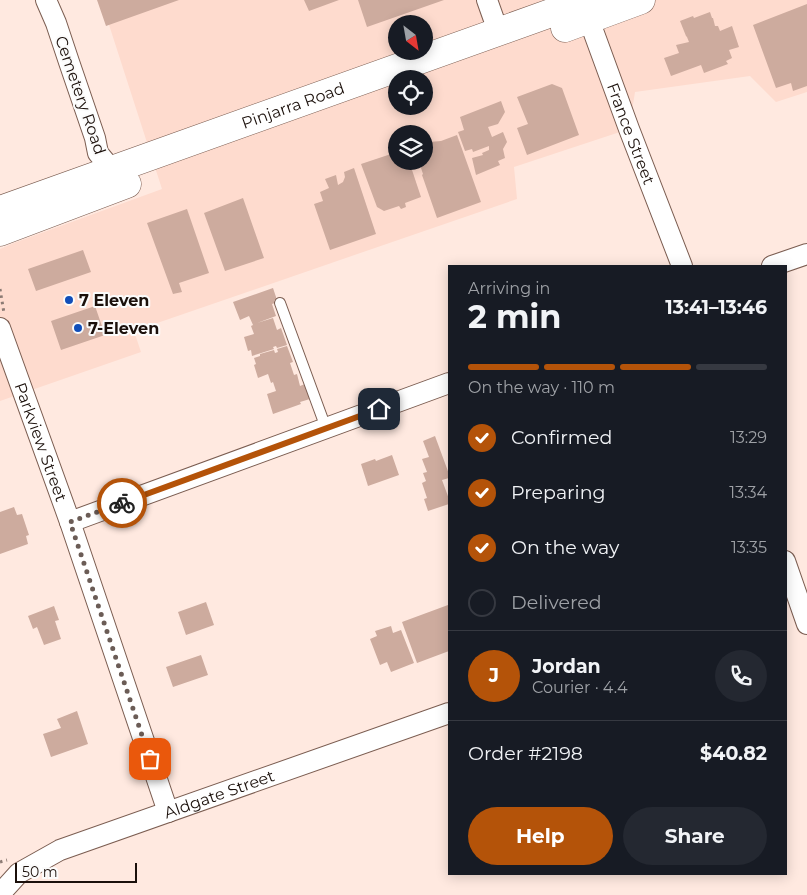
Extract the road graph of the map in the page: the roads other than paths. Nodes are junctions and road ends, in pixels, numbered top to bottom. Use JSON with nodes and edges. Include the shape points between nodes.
{"nodes":[{"id":1,"x":46,"y":0,"type":"edge"},
{"id":2,"x":487,"y":0,"type":"edge"},
{"id":3,"x":641,"y":0,"type":"edge"},
{"id":4,"x":586,"y":7,"type":"edge"},
{"id":5,"x":498,"y":31,"type":"junction"},
{"id":6,"x":433,"y":74,"type":"edge"},
{"id":7,"x":388,"y":91,"type":"edge"},
{"id":8,"x":114,"y":179,"type":"junction"},
{"id":9,"x":0,"y":210,"type":"edge"},
{"id":10,"x":0,"y":232,"type":"edge"},
{"id":11,"x":807,"y":254,"type":"edge"},
{"id":12,"x":682,"y":265,"type":"edge"},
{"id":13,"x":775,"y":265,"type":"edge"},
{"id":14,"x":280,"y":303,"type":"dead end"},
{"id":15,"x":0,"y":328,"type":"edge"},
{"id":16,"x":448,"y":383,"type":"edge"},
{"id":17,"x":326,"y":428,"type":"junction"},
{"id":18,"x":70,"y":522,"type":"junction"},
{"id":19,"x":787,"y":566,"type":"edge"},
{"id":20,"x":796,"y":590,"type":"edge"},
{"id":21,"x":807,"y":624,"type":"edge"},
{"id":22,"x":448,"y":713,"type":"edge"},
{"id":23,"x":168,"y":812,"type":"junction"},
{"id":24,"x":0,"y":894,"type":"edge"}],
"edges":[{"from":1,"to":8,"type":"street","name":"Cemetery Road","via":[[98,153]]},
{"from":2,"to":5,"type":"street"},
{"from":3,"to":4,"type":"main road","name":"Pinjarra Road"},
{"from":4,"to":5,"type":"main road","name":"Pinjarra Road"},
{"from":4,"to":6,"type":"main road","name":"Pinjarra Road"},
{"from":4,"to":12,"type":"street","name":"France Street"},
{"from":5,"to":8,"type":"main road","name":"Pinjarra Road"},
{"from":7,"to":8,"type":"main road","name":"Pinjarra Road"},
{"from":8,"to":9,"type":"main road","name":"Pinjarra Road"},
{"from":8,"to":10,"type":"main road","name":"Pinjarra Road"},
{"from":11,"to":13,"type":"street"},
{"from":14,"to":17,"type":"lane"},
{"from":15,"to":18,"type":"street","name":"Parkview Street"},
{"from":16,"to":17,"type":"street"},
{"from":17,"to":18,"type":"street"},
{"from":18,"to":23,"type":"street","name":"Parkview Street"},
{"from":19,"to":20,"type":"street"},
{"from":20,"to":21,"type":"street"},
{"from":22,"to":23,"type":"street","name":"Aldgate Street"},
{"from":23,"to":24,"type":"street","name":"Aldgate Street","via":[[60,850],[19,873]]}]}
